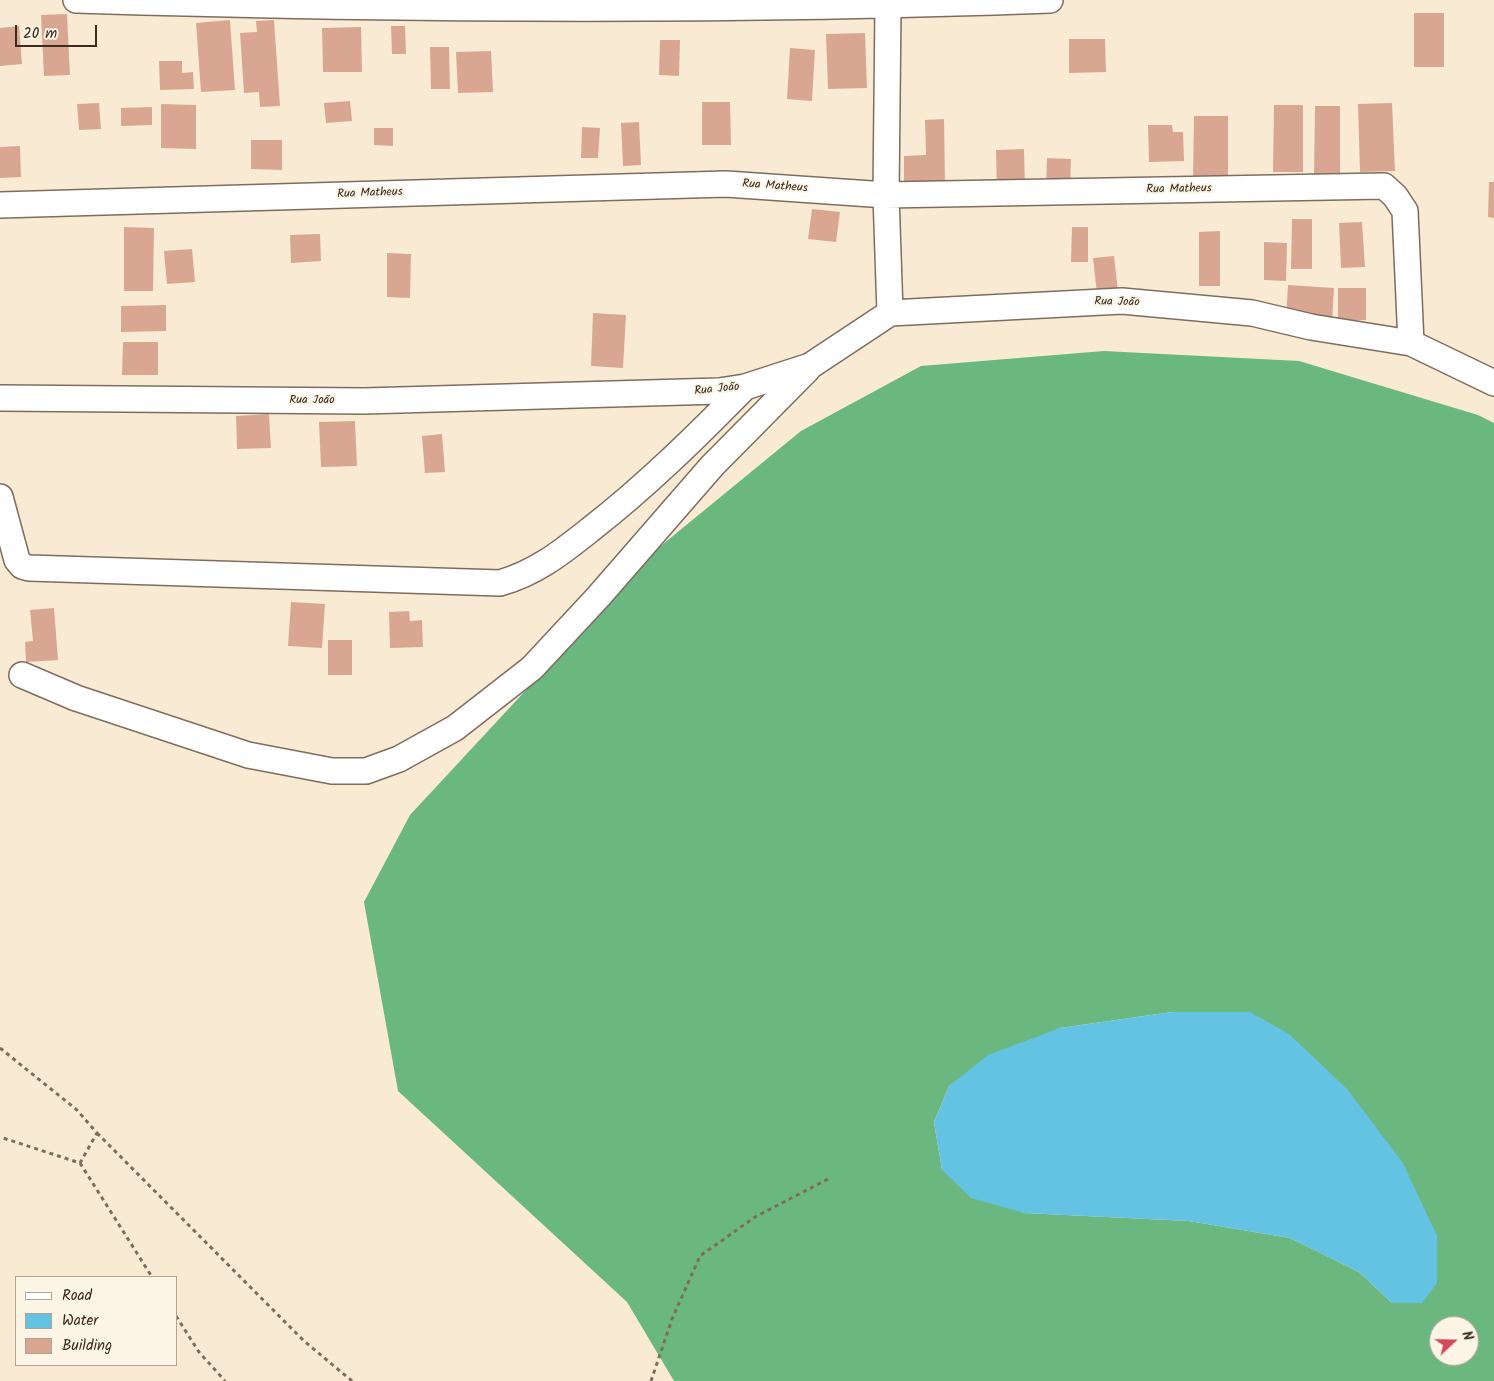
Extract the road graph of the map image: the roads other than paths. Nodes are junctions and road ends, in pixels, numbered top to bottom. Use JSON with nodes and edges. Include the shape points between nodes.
{"nodes":[{"id":1,"x":76,"y":0,"type":"edge"},
{"id":2,"x":1050,"y":0,"type":"edge"},
{"id":3,"x":595,"y":4,"type":"edge"},
{"id":4,"x":888,"y":6,"type":"junction"},
{"id":5,"x":886,"y":195,"type":"junction"},
{"id":6,"x":0,"y":205,"type":"edge"},
{"id":7,"x":890,"y":313,"type":"junction"},
{"id":8,"x":1411,"y":343,"type":"junction"},
{"id":9,"x":810,"y":366,"type":"junction"},
{"id":10,"x":1494,"y":383,"type":"edge"},
{"id":11,"x":745,"y":387,"type":"junction"},
{"id":12,"x":0,"y":398,"type":"edge"},
{"id":13,"x":0,"y":497,"type":"edge"},
{"id":14,"x":22,"y":675,"type":"dead end"}],
"edges":[{"from":1,"to":3,"type":"street","via":[[437,9]]},
{"from":2,"to":4,"type":"street"},
{"from":3,"to":4,"type":"street"},
{"from":4,"to":5,"type":"street"},
{"from":5,"to":6,"type":"street","name":"Rua Matheus","via":[[726,184]]},
{"from":5,"to":7,"type":"street"},
{"from":5,"to":8,"type":"street","name":"Rua Matheus","via":[[1384,186],[1396,196],[1405,211]]},
{"from":7,"to":8,"type":"street","name":"Rua João","via":[[1122,301],[1252,313]]},
{"from":7,"to":9,"type":"street","name":"Rua João"},
{"from":8,"to":10,"type":"street","name":"Rua João"},
{"from":9,"to":11,"type":"street","name":"Rua João"},
{"from":9,"to":14,"type":"street","via":[[712,466],[532,668],[456,728],[399,759],[366,771],[332,772],[248,755],[76,698]]},
{"from":11,"to":12,"type":"street","name":"Rua João","via":[[680,393],[364,401]]},
{"from":11,"to":13,"type":"street","via":[[690,443],[622,504],[546,564],[500,583],[29,568],[17,560]]}]}
